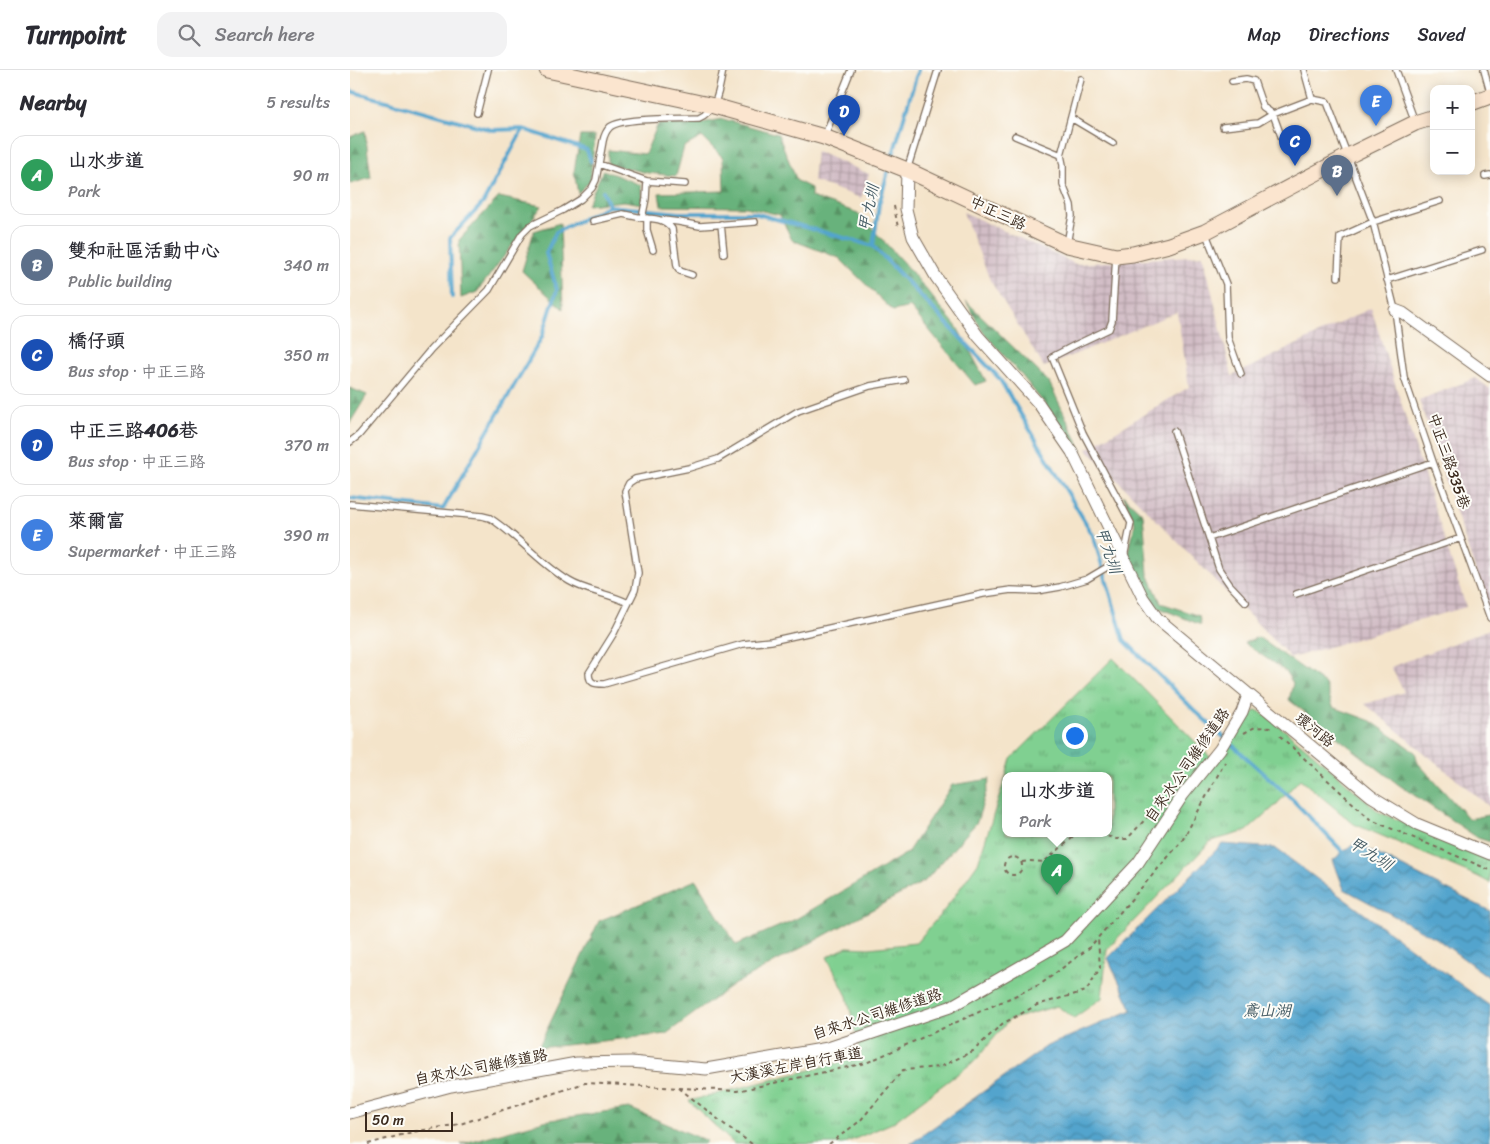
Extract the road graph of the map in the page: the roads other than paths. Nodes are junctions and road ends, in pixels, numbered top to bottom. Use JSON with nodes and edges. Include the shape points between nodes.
{"nodes":[{"id":1,"x":488,"y":70,"type":"edge"},
{"id":2,"x":547,"y":70,"type":"edge"},
{"id":3,"x":724,"y":70,"type":"edge"},
{"id":4,"x":851,"y":70,"type":"edge"},
{"id":5,"x":938,"y":70,"type":"edge"},
{"id":6,"x":1304,"y":70,"type":"edge"},
{"id":7,"x":1396,"y":70,"type":"edge"},
{"id":8,"x":1484,"y":70,"type":"edge"},
{"id":9,"x":1081,"y":79,"type":"dead end"},
{"id":10,"x":1232,"y":81,"type":"dead end"},
{"id":11,"x":1490,"y":92,"type":"edge"},
{"id":12,"x":1490,"y":96,"type":"edge"},
{"id":13,"x":1312,"y":98,"type":"junction"},
{"id":14,"x":1475,"y":102,"type":"edge"},
{"id":15,"x":714,"y":106,"type":"junction"},
{"id":16,"x":477,"y":113,"type":"dead end"},
{"id":17,"x":1273,"y":114,"type":"junction"},
{"id":18,"x":1070,"y":118,"type":"junction"},
{"id":19,"x":1430,"y":118,"type":"edge"},
{"id":20,"x":1415,"y":123,"type":"junction"},
{"id":21,"x":1223,"y":127,"type":"dead end"},
{"id":22,"x":1015,"y":136,"type":"dead end"},
{"id":23,"x":824,"y":137,"type":"junction"},
{"id":24,"x":1113,"y":143,"type":"dead end"},
{"id":25,"x":1284,"y":144,"type":"dead end"},
{"id":26,"x":1061,"y":155,"type":"junction"},
{"id":27,"x":1349,"y":157,"type":"junction"},
{"id":28,"x":599,"y":164,"type":"junction"},
{"id":29,"x":905,"y":169,"type":"junction"},
{"id":30,"x":647,"y":181,"type":"junction"},
{"id":31,"x":685,"y":184,"type":"dead end"},
{"id":32,"x":1440,"y":201,"type":"dead end"},
{"id":33,"x":644,"y":216,"type":"junction"},
{"id":34,"x":663,"y":220,"type":"junction"},
{"id":35,"x":593,"y":221,"type":"dead end"},
{"id":36,"x":754,"y":222,"type":"dead end"},
{"id":37,"x":1373,"y":222,"type":"junction"},
{"id":38,"x":721,"y":224,"type":"junction"},
{"id":39,"x":1205,"y":232,"type":"junction"},
{"id":40,"x":1066,"y":245,"type":"junction"},
{"id":41,"x":653,"y":250,"type":"dead end"},
{"id":42,"x":1482,"y":250,"type":"dead end"},
{"id":43,"x":724,"y":254,"type":"dead end"},
{"id":44,"x":1116,"y":256,"type":"junction"},
{"id":45,"x":692,"y":275,"type":"dead end"},
{"id":46,"x":1338,"y":278,"type":"dead end"},
{"id":47,"x":1387,"y":280,"type":"junction"},
{"id":48,"x":1395,"y":310,"type":"junction"},
{"id":49,"x":1241,"y":374,"type":"dead end"},
{"id":50,"x":1490,"y":376,"type":"edge"},
{"id":51,"x":904,"y":380,"type":"dead end"},
{"id":52,"x":1174,"y":431,"type":"dead end"},
{"id":53,"x":350,"y":442,"type":"edge"},
{"id":54,"x":1432,"y":462,"type":"junction"},
{"id":55,"x":350,"y":504,"type":"edge"},
{"id":56,"x":1209,"y":538,"type":"junction"},
{"id":57,"x":1460,"y":538,"type":"junction"},
{"id":58,"x":1124,"y":557,"type":"junction"},
{"id":59,"x":1296,"y":594,"type":"dead end"},
{"id":60,"x":1246,"y":602,"type":"dead end"},
{"id":61,"x":628,"y":603,"type":"junction"},
{"id":62,"x":1490,"y":618,"type":"edge"},
{"id":63,"x":1248,"y":695,"type":"junction"},
{"id":64,"x":1490,"y":854,"type":"edge"},
{"id":65,"x":350,"y":1113,"type":"edge"}],
"edges":[{"from":1,"to":16,"type":"lane"},
{"from":2,"to":15,"type":"street","name":"中正三路"},
{"from":3,"to":15,"type":"lane"},
{"from":4,"to":23,"type":"lane"},
{"from":5,"to":29,"type":"lane"},
{"from":6,"to":13,"type":"lane"},
{"from":7,"to":20,"type":"lane"},
{"from":8,"to":11,"type":"lane"},
{"from":9,"to":18,"type":"lane"},
{"from":10,"to":17,"type":"lane","via":[[1254,81],[1263,107]]},
{"from":12,"to":14,"type":"street"},
{"from":13,"to":17,"type":"lane"},
{"from":13,"to":27,"type":"lane","name":"中正三路335巷","via":[[1327,102]]},
{"from":15,"to":23,"type":"street","name":"中正三路"},
{"from":15,"to":28,"type":"lane","via":[[699,118],[652,119],[611,127],[602,140]]},
{"from":17,"to":21,"type":"lane","via":[[1258,124]]},
{"from":17,"to":25,"type":"lane"},
{"from":18,"to":24,"type":"lane"},
{"from":18,"to":26,"type":"lane"},
{"from":19,"to":20,"type":"street","name":"中正三路"},
{"from":20,"to":27,"type":"street","name":"中正三路"},
{"from":22,"to":26,"type":"lane"},
{"from":23,"to":29,"type":"street","name":"中正三路"},
{"from":26,"to":40,"type":"lane","via":[[1063,185],[1072,216]]},
{"from":27,"to":37,"type":"lane","name":"中正三路335巷"},
{"from":27,"to":39,"type":"street","name":"中正三路"},
{"from":28,"to":30,"type":"lane"},
{"from":28,"to":53,"type":"lane","via":[[596,180],[582,199],[530,226],[522,234],[489,290],[431,349]]},
{"from":29,"to":40,"type":"street","name":"中正三路"},
{"from":29,"to":58,"type":"street","name":"環河路","via":[[906,208],[913,237],[936,277],[978,336],[1039,404],[1072,452]]},
{"from":30,"to":31,"type":"lane"},
{"from":30,"to":33,"type":"lane"},
{"from":32,"to":37,"type":"lane"},
{"from":33,"to":34,"type":"lane"},
{"from":33,"to":35,"type":"lane","via":[[623,214]]},
{"from":33,"to":41,"type":"lane"},
{"from":34,"to":38,"type":"lane","via":[[700,226]]},
{"from":34,"to":45,"type":"lane","via":[[672,229],[680,272]]},
{"from":36,"to":38,"type":"lane"},
{"from":37,"to":46,"type":"lane","via":[[1340,238]]},
{"from":37,"to":47,"type":"lane","name":"中正三路335巷"},
{"from":38,"to":43,"type":"lane"},
{"from":39,"to":44,"type":"street","name":"中正三路","via":[[1169,245]]},
{"from":39,"to":49,"type":"lane","via":[[1226,284],[1228,338]]},
{"from":40,"to":44,"type":"street","name":"中正三路"},
{"from":42,"to":47,"type":"lane"},
{"from":44,"to":58,"type":"lane","via":[[1109,329],[1052,358],[1083,433],[1131,523]]},
{"from":47,"to":48,"type":"lane","name":"中正三路335巷"},
{"from":48,"to":50,"type":"street","via":[[1403,312]]},
{"from":48,"to":54,"type":"lane","name":"中正三路335巷","via":[[1404,377]]},
{"from":51,"to":61,"type":"lane","via":[[870,386],[798,411],[718,459],[629,483],[625,491],[638,573],[635,590]]},
{"from":52,"to":56,"type":"lane"},
{"from":54,"to":56,"type":"lane"},
{"from":54,"to":57,"type":"lane","name":"中正三路335巷"},
{"from":55,"to":61,"type":"lane","via":[[490,518],[570,582]]},
{"from":56,"to":60,"type":"lane","via":[[1219,569]]},
{"from":57,"to":59,"type":"lane"},
{"from":57,"to":62,"type":"lane","name":"中正三路335巷"},
{"from":58,"to":61,"type":"lane","via":[[1087,580],[1060,587],[984,594],[770,641],[743,644],[595,684],[591,682],[589,673]]},
{"from":58,"to":63,"type":"street","name":"環河路","via":[[1143,598],[1157,618]]},
{"from":63,"to":64,"type":"street","name":"環河路","via":[[1371,796],[1417,824]]},
{"from":63,"to":65,"type":"street","name":"自來水公司維修道路","via":[[1224,752],[1184,795],[1138,863],[1065,941],[950,1007],[828,1048],[706,1069],[631,1062],[577,1063],[451,1086]]}]}
